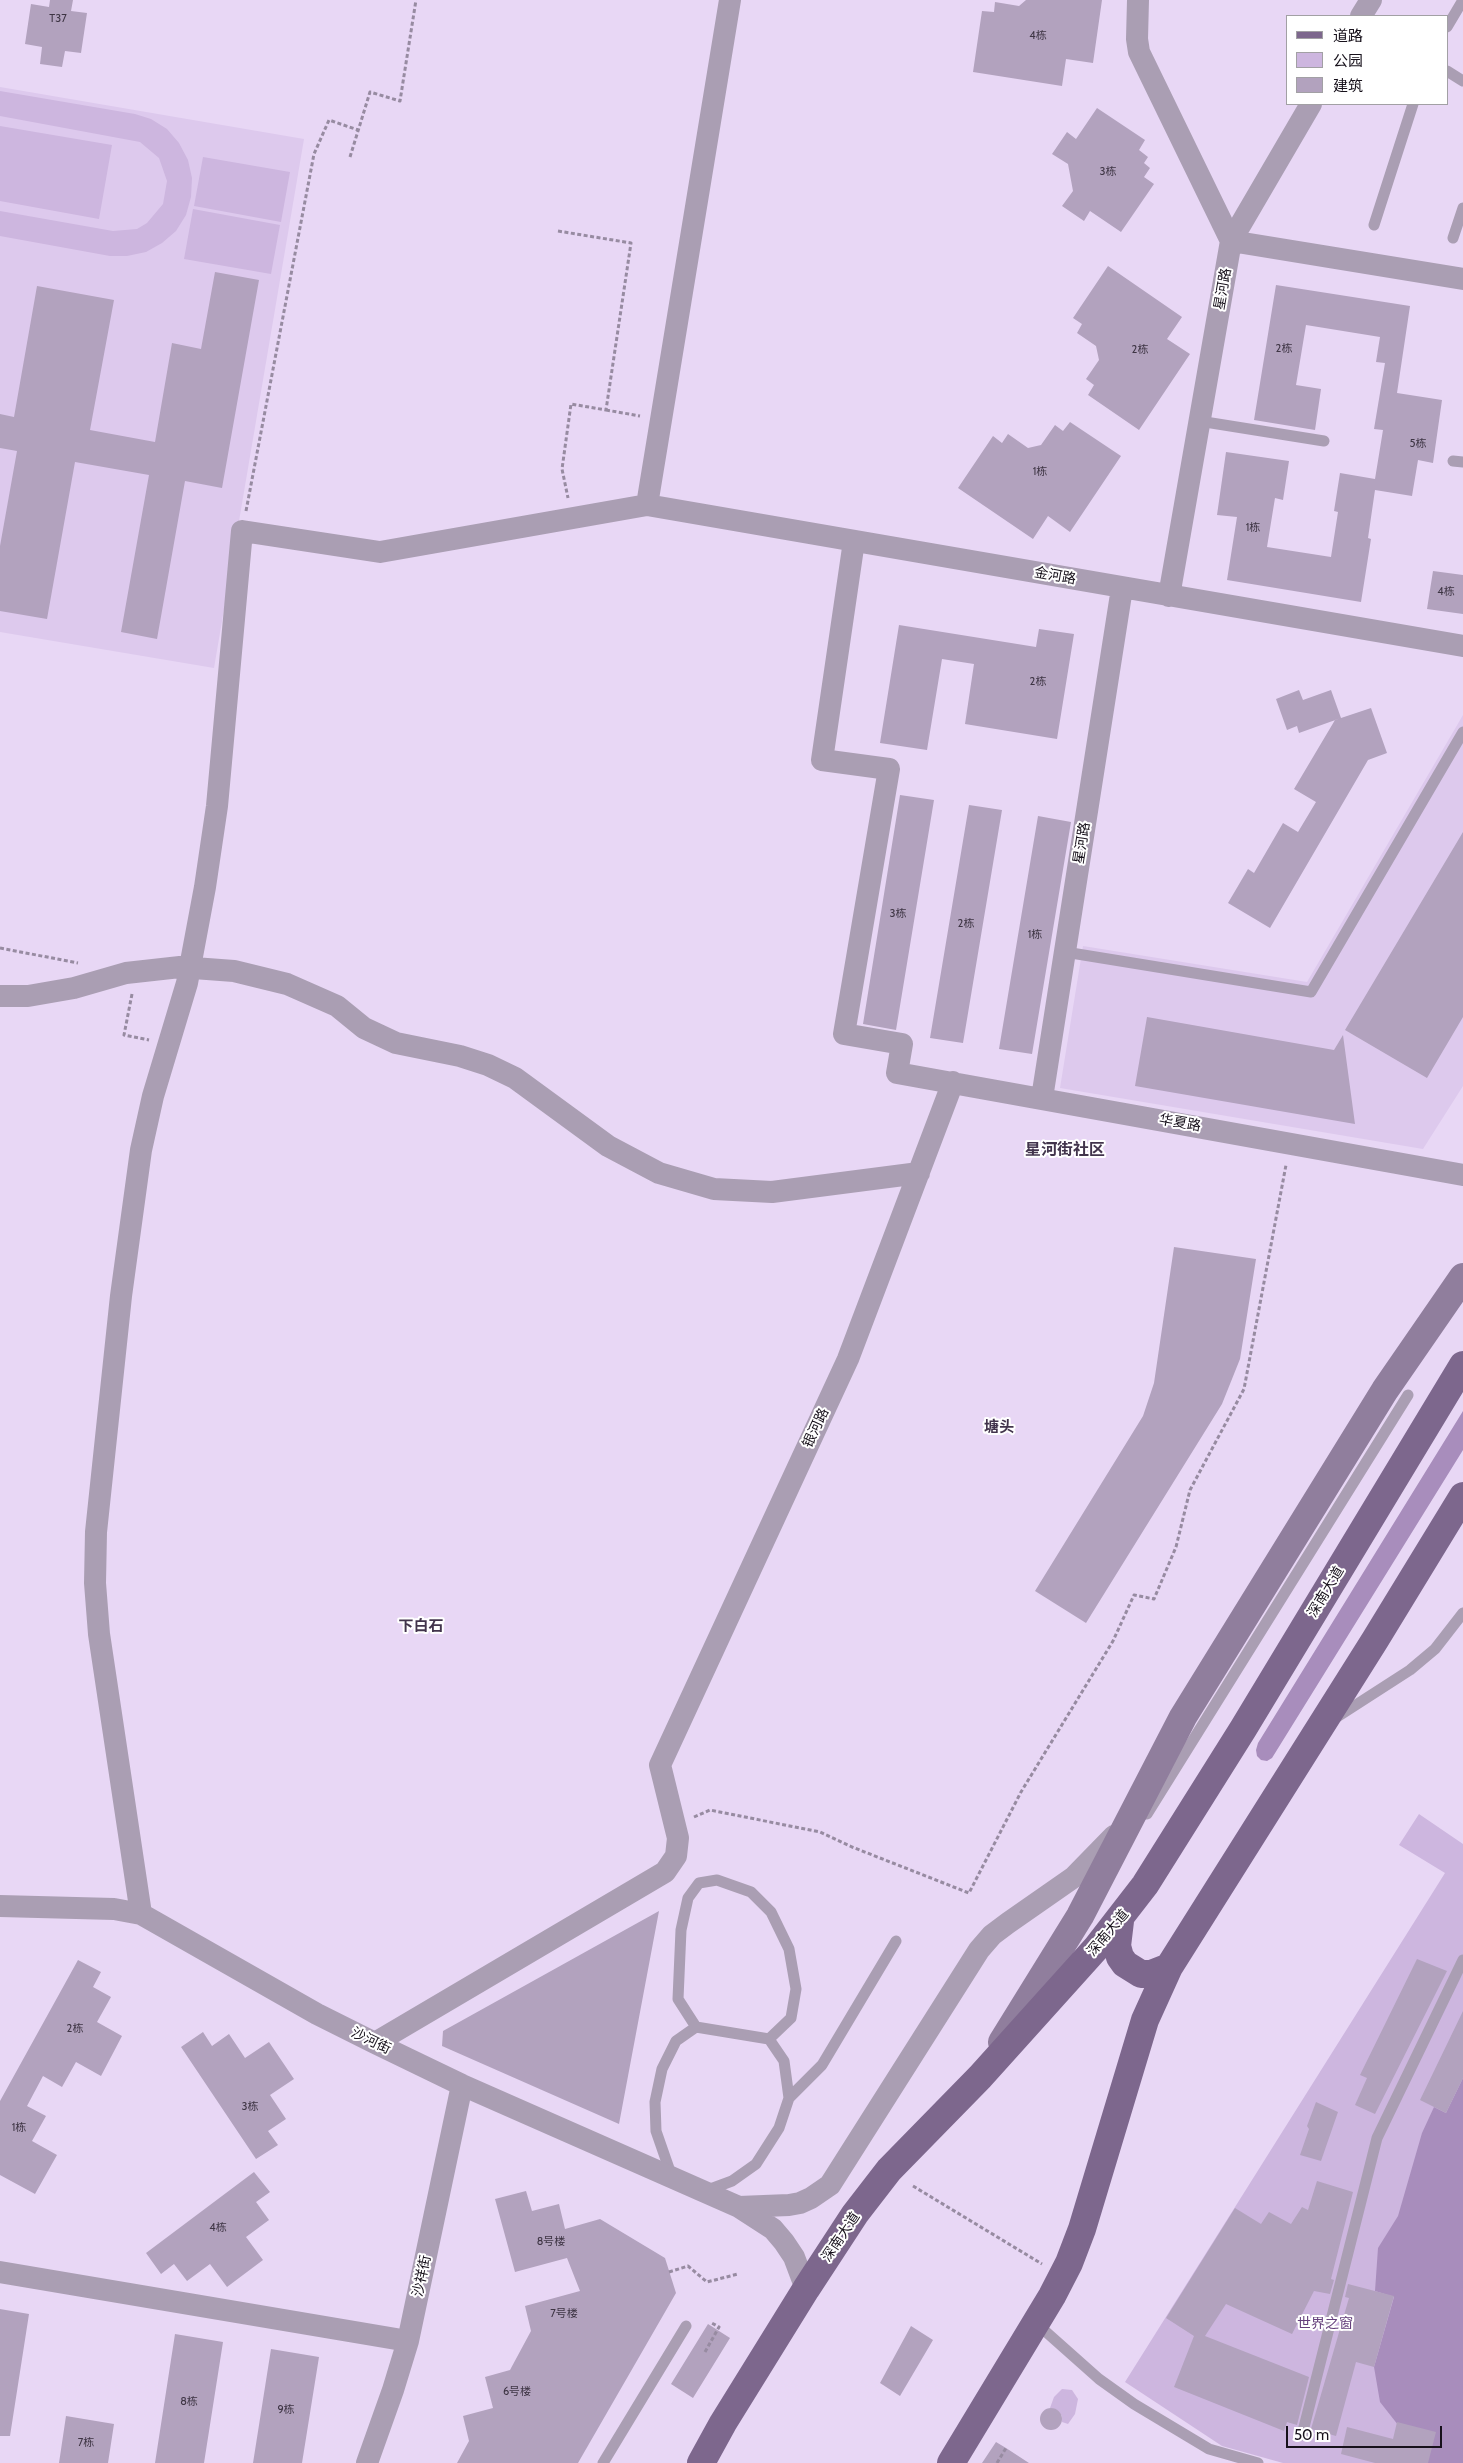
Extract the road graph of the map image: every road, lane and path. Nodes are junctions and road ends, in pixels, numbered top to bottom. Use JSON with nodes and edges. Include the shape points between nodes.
{"nodes":[{"id":1,"x":416,"y":0,"type":"edge"},
{"id":2,"x":730,"y":0,"type":"edge"},
{"id":3,"x":1138,"y":0,"type":"edge"},
{"id":4,"x":1371,"y":0,"type":"edge"},
{"id":5,"x":1463,"y":0,"type":"edge"},
{"id":6,"x":1363,"y":15,"type":"edge"},
{"id":7,"x":1448,"y":26,"type":"edge"},
{"id":8,"x":1448,"y":72,"type":"edge"},
{"id":9,"x":1463,"y":81,"type":"edge"},
{"id":10,"x":1310,"y":105,"type":"edge"},
{"id":11,"x":1414,"y":105,"type":"edge"},
{"id":12,"x":358,"y":130,"type":"junction"},
{"id":13,"x":350,"y":158,"type":"dead end"},
{"id":14,"x":1463,"y":208,"type":"edge"},
{"id":15,"x":1374,"y":225,"type":"dead end"},
{"id":16,"x":558,"y":231,"type":"dead end"},
{"id":17,"x":1453,"y":238,"type":"dead end"},
{"id":18,"x":1231,"y":240,"type":"junction"},
{"id":19,"x":1463,"y":280,"type":"edge"},
{"id":20,"x":606,"y":410,"type":"junction"},
{"id":21,"x":661,"y":419,"type":"junction"},
{"id":22,"x":1199,"y":421,"type":"junction"},
{"id":23,"x":1324,"y":440,"type":"dead end"},
{"id":24,"x":647,"y":505,"type":"junction"},
{"id":25,"x":572,"y":518,"type":"junction"},
{"id":26,"x":242,"y":531,"type":"junction"},
{"id":27,"x":854,"y":541,"type":"junction"},
{"id":28,"x":1122,"y":588,"type":"junction"},
{"id":29,"x":1169,"y":596,"type":"junction"},
{"id":30,"x":1463,"y":646,"type":"edge"},
{"id":31,"x":1463,"y":732,"type":"edge"},
{"id":32,"x":0,"y":948,"type":"edge"},
{"id":33,"x":1065,"y":952,"type":"junction"},
{"id":34,"x":60,"y":960,"type":"dead end"},
{"id":35,"x":189,"y":968,"type":"junction"},
{"id":36,"x":133,"y":991,"type":"dead end"},
{"id":37,"x":0,"y":996,"type":"edge"},
{"id":38,"x":169,"y":1044,"type":"junction"},
{"id":39,"x":953,"y":1082,"type":"junction"},
{"id":40,"x":1042,"y":1098,"type":"junction"},
{"id":41,"x":1290,"y":1144,"type":"junction"},
{"id":42,"x":919,"y":1173,"type":"junction"},
{"id":43,"x":1463,"y":1175,"type":"edge"},
{"id":44,"x":1463,"y":1278,"type":"edge"},
{"id":45,"x":1463,"y":1365,"type":"edge"},
{"id":46,"x":1408,"y":1395,"type":"dead end"},
{"id":47,"x":1463,"y":1496,"type":"edge"},
{"id":48,"x":1463,"y":1613,"type":"edge"},
{"id":49,"x":1318,"y":1730,"type":"junction"},
{"id":50,"x":1136,"y":1809,"type":"junction"},
{"id":51,"x":675,"y":1825,"type":"junction"},
{"id":52,"x":0,"y":1906,"type":"edge"},
{"id":53,"x":141,"y":1914,"type":"junction"},
{"id":54,"x":1080,"y":1916,"type":"junction"},
{"id":55,"x":1120,"y":1921,"type":"junction"},
{"id":56,"x":896,"y":1941,"type":"dead end"},
{"id":57,"x":1463,"y":1960,"type":"edge"},
{"id":58,"x":1169,"y":1967,"type":"junction"},
{"id":59,"x":696,"y":2027,"type":"junction"},
{"id":60,"x":769,"y":2039,"type":"junction"},
{"id":61,"x":375,"y":2043,"type":"junction"},
{"id":62,"x":980,"y":2077,"type":"junction"},
{"id":63,"x":462,"y":2085,"type":"junction"},
{"id":64,"x":789,"y":2098,"type":"junction"},
{"id":65,"x":672,"y":2177,"type":"junction"},
{"id":66,"x":913,"y":2186,"type":"dead end"},
{"id":67,"x":705,"y":2191,"type":"junction"},
{"id":68,"x":740,"y":2206,"type":"junction"},
{"id":69,"x":1043,"y":2264,"type":"dead end"},
{"id":70,"x":0,"y":2272,"type":"edge"},
{"id":71,"x":670,"y":2272,"type":"dead end"},
{"id":72,"x":738,"y":2274,"type":"dead end"},
{"id":73,"x":806,"y":2289,"type":"junction"},
{"id":74,"x":710,"y":2322,"type":"dead end"},
{"id":75,"x":1036,"y":2323,"type":"junction"},
{"id":76,"x":686,"y":2326,"type":"dead end"},
{"id":77,"x":408,"y":2341,"type":"junction"},
{"id":78,"x":705,"y":2352,"type":"dead end"},
{"id":79,"x":1302,"y":2435,"type":"dead end"},
{"id":80,"x":1006,"y":2448,"type":"dead end"},
{"id":81,"x":367,"y":2463,"type":"edge"},
{"id":82,"x":603,"y":2463,"type":"edge"},
{"id":83,"x":702,"y":2463,"type":"edge"},
{"id":84,"x":951,"y":2463,"type":"edge"},
{"id":85,"x":997,"y":2463,"type":"edge"},
{"id":86,"x":1258,"y":2463,"type":"edge"}],
"edges":[{"from":1,"to":12,"type":"path","via":[[400,102],[370,92]]},
{"from":2,"to":21,"type":"street"},
{"from":3,"to":18,"type":"street","via":[[1136,39],[1139,52]]},
{"from":4,"to":6,"type":"street"},
{"from":5,"to":7,"type":"lane"},
{"from":8,"to":9,"type":"lane"},
{"from":10,"to":18,"type":"street"},
{"from":11,"to":15,"type":"lane"},
{"from":12,"to":13,"type":"path"},
{"from":12,"to":26,"type":"path","via":[[329,120],[314,154]]},
{"from":14,"to":17,"type":"lane"},
{"from":16,"to":20,"type":"path","via":[[631,243]]},
{"from":18,"to":19,"type":"street"},
{"from":18,"to":22,"type":"street","name":"星河路"},
{"from":20,"to":21,"type":"path"},
{"from":20,"to":25,"type":"path","via":[[572,404],[562,469]]},
{"from":21,"to":24,"type":"street"},
{"from":22,"to":23,"type":"lane"},
{"from":22,"to":29,"type":"street","name":"星河路"},
{"from":24,"to":25,"type":"street","name":"金河路"},
{"from":24,"to":27,"type":"street","name":"金河路"},
{"from":25,"to":26,"type":"street","name":"金河路","via":[[380,552]]},
{"from":26,"to":35,"type":"street","via":[[217,806]]},
{"from":27,"to":28,"type":"street","name":"金河路"},
{"from":27,"to":39,"type":"street","name":"华夏路","via":[[822,760],[889,769],[844,1034],[902,1044],[897,1074]]},
{"from":28,"to":29,"type":"street","name":"金河路"},
{"from":28,"to":33,"type":"street","name":"星河路"},
{"from":29,"to":30,"type":"street","name":"金河路"},
{"from":31,"to":33,"type":"lane","via":[[1311,992]]},
{"from":32,"to":34,"type":"path"},
{"from":33,"to":40,"type":"street","name":"星河路"},
{"from":35,"to":37,"type":"street","via":[[126,973],[74,988],[28,996]]},
{"from":35,"to":38,"type":"street"},
{"from":35,"to":42,"type":"street","via":[[234,971],[287,984],[337,1006],[364,1028],[396,1043],[488,1065],[515,1078],[608,1146],[659,1173],[714,1189],[772,1192]]},
{"from":36,"to":38,"type":"path","via":[[124,1035]]},
{"from":38,"to":53,"type":"street","via":[[151,1105],[132,1204],[96,1532],[95,1583],[100,1634]]},
{"from":39,"to":40,"type":"street","name":"华夏路"},
{"from":39,"to":42,"type":"street","name":"银河路"},
{"from":40,"to":41,"type":"street","name":"华夏路"},
{"from":41,"to":43,"type":"street","name":"华夏路"},
{"from":41,"to":51,"type":"path","via":[[1244,1389],[1190,1490],[1176,1547],[1154,1599],[1134,1595],[1113,1641],[1020,1792],[968,1893],[820,1832],[710,1810]]},
{"from":42,"to":51,"type":"street","name":"银河路","via":[[848,1359],[660,1765]]},
{"from":44,"to":50,"type":"main road","via":[[1369,1415],[1183,1717]]},
{"from":45,"to":55,"type":"main road","name":"深南大道","via":[[1243,1729]]},
{"from":46,"to":54,"type":"lane","via":[[1190,1747]]},
{"from":47,"to":49,"type":"main road"},
{"from":48,"to":49,"type":"lane","via":[[1435,1649],[1410,1670]]},
{"from":49,"to":58,"type":"main road"},
{"from":50,"to":54,"type":"main road"},
{"from":50,"to":68,"type":"street","via":[[1090,1863],[997,1931],[979,1950],[830,2185],[811,2198],[789,2205]]},
{"from":51,"to":61,"type":"street","via":[[678,1838],[676,1856],[665,1872]]},
{"from":52,"to":53,"type":"street","name":"沙河街","via":[[114,1909]]},
{"from":53,"to":61,"type":"street","name":"沙河街"},
{"from":54,"to":62,"type":"main road"},
{"from":55,"to":58,"type":"main road","via":[[1117,1946],[1125,1964],[1140,1974],[1151,1974]]},
{"from":55,"to":62,"type":"main road","name":"深南大道"},
{"from":56,"to":64,"type":"lane","via":[[822,2065]]},
{"from":57,"to":79,"type":"lane","via":[[1377,2138]]},
{"from":58,"to":75,"type":"main road","via":[[1137,2045],[1076,2247]]},
{"from":59,"to":60,"type":"lane"},
{"from":59,"to":60,"type":"lane","via":[[678,1999],[681,1930],[688,1898],[699,1883],[718,1880],[751,1892],[771,1912],[789,1949],[796,1989],[791,2018]]},
{"from":59,"to":65,"type":"lane","via":[[676,2041],[662,2069],[655,2102],[656,2131]]},
{"from":60,"to":64,"type":"lane","via":[[784,2061]]},
{"from":61,"to":63,"type":"street","name":"沙河街"},
{"from":62,"to":73,"type":"main road","name":"深南大道","via":[[889,2170],[855,2214]]},
{"from":63,"to":65,"type":"street","name":"沙河街"},
{"from":63,"to":77,"type":"street","name":"沙祥街"},
{"from":64,"to":67,"type":"lane","via":[[779,2128],[756,2164],[732,2181]]},
{"from":65,"to":67,"type":"street","name":"沙河街"},
{"from":66,"to":69,"type":"path"},
{"from":67,"to":68,"type":"street","name":"沙河街"},
{"from":68,"to":73,"type":"street","via":[[773,2229],[784,2242],[794,2257]]},
{"from":70,"to":77,"type":"street"},
{"from":71,"to":72,"type":"path","via":[[688,2266],[707,2282]]},
{"from":73,"to":83,"type":"main road","name":"深南大道"},
{"from":74,"to":78,"type":"path","via":[[719,2327]]},
{"from":75,"to":84,"type":"main road"},
{"from":75,"to":86,"type":"lane","via":[[1099,2379],[1134,2404],[1209,2449]]},
{"from":76,"to":82,"type":"lane"},
{"from":77,"to":81,"type":"street","name":"沙祥街"},
{"from":80,"to":85,"type":"path"}]}
